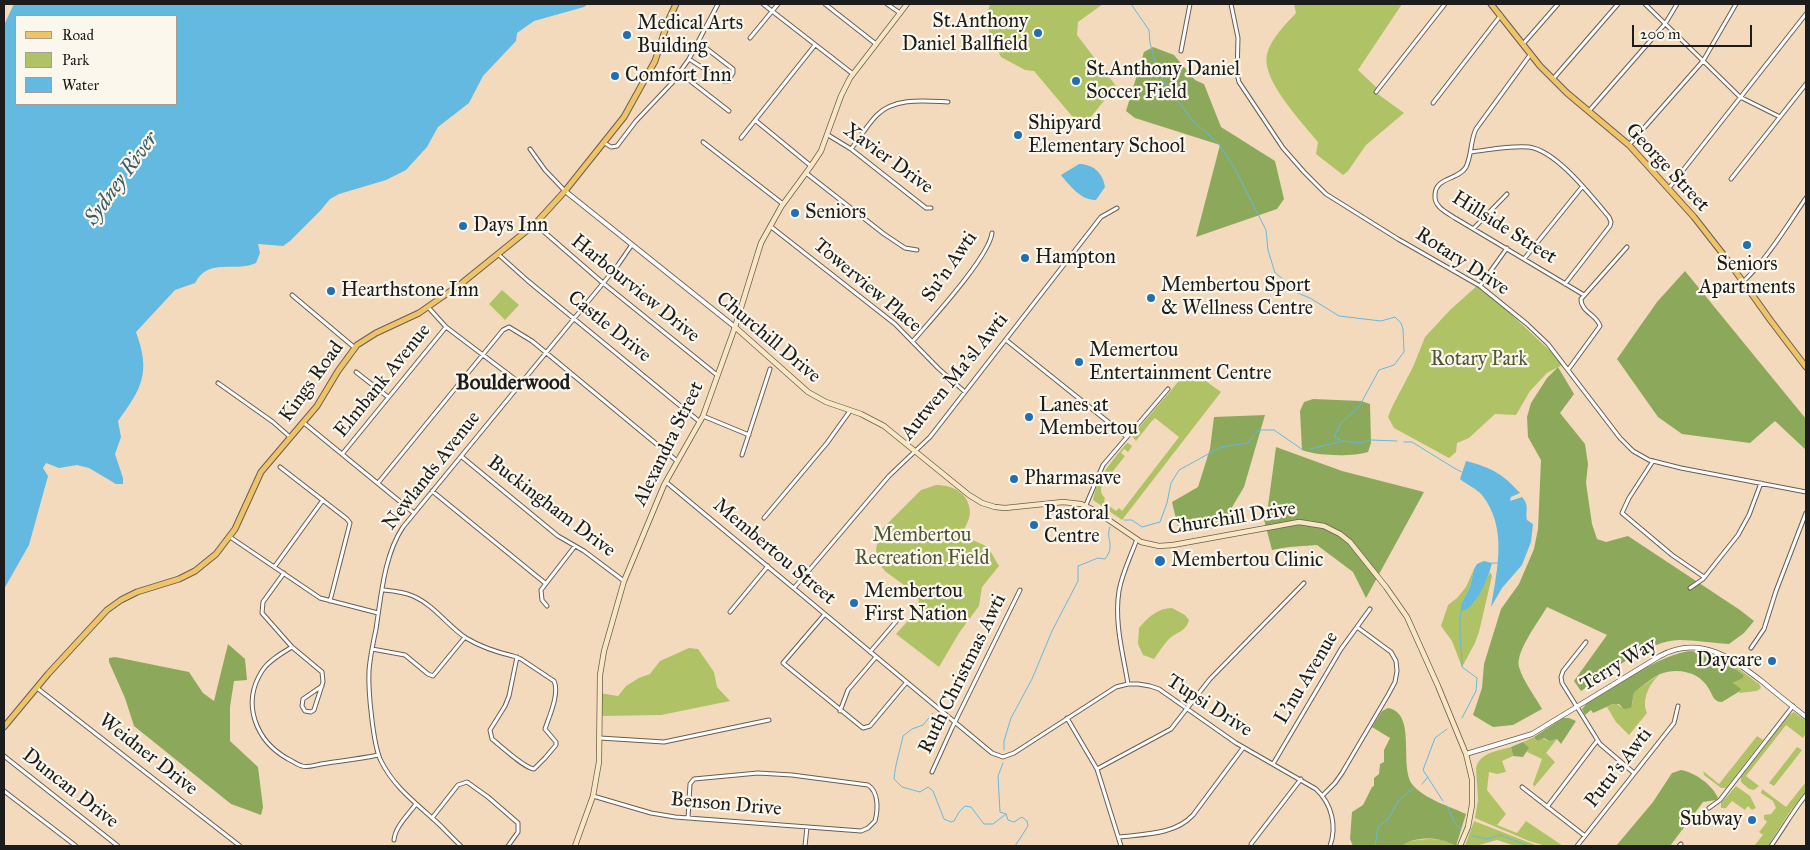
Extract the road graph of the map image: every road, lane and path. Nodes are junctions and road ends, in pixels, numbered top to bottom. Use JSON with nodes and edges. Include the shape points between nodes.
{"nodes":[{"id":1,"x":676,"y":4,"type":"edge"},
{"id":2,"x":718,"y":4,"type":"edge"},
{"id":3,"x":763,"y":4,"type":"edge"},
{"id":4,"x":778,"y":4,"type":"edge"},
{"id":5,"x":825,"y":4,"type":"edge"},
{"id":6,"x":887,"y":4,"type":"edge"},
{"id":7,"x":907,"y":4,"type":"edge"},
{"id":8,"x":1190,"y":4,"type":"edge"},
{"id":9,"x":1231,"y":4,"type":"edge"},
{"id":10,"x":1445,"y":4,"type":"edge"},
{"id":11,"x":1558,"y":4,"type":"edge"},
{"id":12,"x":1618,"y":4,"type":"edge"},
{"id":13,"x":1645,"y":4,"type":"edge"},
{"id":14,"x":1677,"y":4,"type":"edge"},
{"id":15,"x":1736,"y":4,"type":"edge"},
{"id":16,"x":1495,"y":5,"type":"edge"},
{"id":17,"x":772,"y":11,"type":"junction"},
{"id":18,"x":900,"y":13,"type":"junction"},
{"id":19,"x":1806,"y":14,"type":"edge"},
{"id":20,"x":1501,"y":15,"type":"junction"},
{"id":21,"x":1665,"y":24,"type":"junction"},
{"id":22,"x":750,"y":38,"type":"dead end"},
{"id":23,"x":698,"y":42,"type":"junction"},
{"id":24,"x":876,"y":44,"type":"junction"},
{"id":25,"x":1523,"y":44,"type":"junction"},
{"id":26,"x":815,"y":45,"type":"junction"},
{"id":27,"x":1181,"y":51,"type":"dead end"},
{"id":28,"x":1530,"y":55,"type":"junction"},
{"id":29,"x":690,"y":59,"type":"junction"},
{"id":30,"x":1704,"y":61,"type":"junction"},
{"id":31,"x":680,"y":73,"type":"junction"},
{"id":32,"x":853,"y":74,"type":"junction"},
{"id":33,"x":1553,"y":79,"type":"junction"},
{"id":34,"x":1806,"y":84,"type":"edge"},
{"id":35,"x":1376,"y":92,"type":"dead end"},
{"id":36,"x":1740,"y":97,"type":"junction"},
{"id":37,"x":948,"y":102,"type":"dead end"},
{"id":38,"x":1433,"y":103,"type":"dead end"},
{"id":39,"x":729,"y":111,"type":"dead end"},
{"id":40,"x":1589,"y":112,"type":"junction"},
{"id":41,"x":1780,"y":117,"type":"junction"},
{"id":42,"x":755,"y":120,"type":"junction"},
{"id":43,"x":828,"y":134,"type":"junction"},
{"id":44,"x":741,"y":138,"type":"dead end"},
{"id":45,"x":603,"y":142,"type":"junction"},
{"id":46,"x":703,"y":142,"type":"dead end"},
{"id":47,"x":1629,"y":145,"type":"junction"},
{"id":48,"x":530,"y":149,"type":"dead end"},
{"id":49,"x":851,"y":149,"type":"junction"},
{"id":50,"x":1471,"y":152,"type":"junction"},
{"id":51,"x":812,"y":166,"type":"junction"},
{"id":52,"x":805,"y":173,"type":"junction"},
{"id":53,"x":1731,"y":179,"type":"dead end"},
{"id":54,"x":1582,"y":187,"type":"junction"},
{"id":55,"x":1669,"y":188,"type":"junction"},
{"id":56,"x":565,"y":191,"type":"junction"},
{"id":57,"x":1507,"y":194,"type":"dead end"},
{"id":58,"x":1806,"y":198,"type":"edge"},
{"id":59,"x":783,"y":204,"type":"junction"},
{"id":60,"x":932,"y":208,"type":"dead end"},
{"id":61,"x":1117,"y":208,"type":"dead end"},
{"id":62,"x":535,"y":224,"type":"junction"},
{"id":63,"x":770,"y":226,"type":"junction"},
{"id":64,"x":1474,"y":228,"type":"junction"},
{"id":65,"x":992,"y":233,"type":"dead end"},
{"id":66,"x":631,"y":246,"type":"junction"},
{"id":67,"x":1627,"y":247,"type":"dead end"},
{"id":68,"x":1506,"y":248,"type":"junction"},
{"id":69,"x":917,"y":250,"type":"dead end"},
{"id":70,"x":499,"y":255,"type":"junction"},
{"id":71,"x":1524,"y":259,"type":"junction"},
{"id":72,"x":1744,"y":281,"type":"junction"},
{"id":73,"x":603,"y":283,"type":"junction"},
{"id":74,"x":1565,"y":284,"type":"junction"},
{"id":75,"x":1480,"y":286,"type":"junction"},
{"id":76,"x":1584,"y":295,"type":"junction"},
{"id":77,"x":292,"y":296,"type":"dead end"},
{"id":78,"x":428,"y":307,"type":"junction"},
{"id":79,"x":574,"y":318,"type":"junction"},
{"id":80,"x":446,"y":327,"type":"junction"},
{"id":81,"x":735,"y":327,"type":"junction"},
{"id":82,"x":1006,"y":340,"type":"junction"},
{"id":83,"x":913,"y":341,"type":"junction"},
{"id":84,"x":356,"y":348,"type":"junction"},
{"id":85,"x":546,"y":353,"type":"junction"},
{"id":86,"x":484,"y":354,"type":"junction"},
{"id":87,"x":1806,"y":367,"type":"edge"},
{"id":88,"x":770,"y":369,"type":"dead end"},
{"id":89,"x":1568,"y":370,"type":"junction"},
{"id":90,"x":356,"y":372,"type":"dead end"},
{"id":91,"x":718,"y":376,"type":"junction"},
{"id":92,"x":218,"y":383,"type":"dead end"},
{"id":93,"x":520,"y":384,"type":"junction"},
{"id":94,"x":1168,"y":389,"type":"dead end"},
{"id":95,"x":965,"y":392,"type":"junction"},
{"id":96,"x":388,"y":398,"type":"junction"},
{"id":97,"x":850,"y":411,"type":"junction"},
{"id":98,"x":703,"y":416,"type":"junction"},
{"id":99,"x":700,"y":422,"type":"junction"},
{"id":100,"x":304,"y":423,"type":"junction"},
{"id":101,"x":749,"y":435,"type":"junction"},
{"id":102,"x":291,"y":437,"type":"junction"},
{"id":103,"x":1127,"y":437,"type":"junction"},
{"id":104,"x":915,"y":451,"type":"junction"},
{"id":105,"x":343,"y":454,"type":"junction"},
{"id":106,"x":742,"y":455,"type":"dead end"},
{"id":107,"x":462,"y":457,"type":"junction"},
{"id":108,"x":677,"y":461,"type":"junction"},
{"id":109,"x":1653,"y":461,"type":"junction"},
{"id":110,"x":280,"y":467,"type":"dead end"},
{"id":111,"x":666,"y":482,"type":"junction"},
{"id":112,"x":378,"y":483,"type":"junction"},
{"id":113,"x":1760,"y":483,"type":"junction"},
{"id":114,"x":432,"y":491,"type":"junction"},
{"id":115,"x":1806,"y":492,"type":"edge"},
{"id":116,"x":323,"y":500,"type":"junction"},
{"id":117,"x":1086,"y":506,"type":"junction"},
{"id":118,"x":414,"y":513,"type":"junction"},
{"id":119,"x":1806,"y":513,"type":"edge"},
{"id":120,"x":764,"y":518,"type":"dead end"},
{"id":121,"x":230,"y":537,"type":"junction"},
{"id":122,"x":1137,"y":540,"type":"junction"},
{"id":123,"x":575,"y":546,"type":"junction"},
{"id":124,"x":275,"y":566,"type":"junction"},
{"id":125,"x":768,"y":566,"type":"junction"},
{"id":126,"x":284,"y":573,"type":"junction"},
{"id":127,"x":1704,"y":577,"type":"junction"},
{"id":128,"x":624,"y":581,"type":"junction"},
{"id":129,"x":1304,"y":583,"type":"dead end"},
{"id":130,"x":545,"y":584,"type":"junction"},
{"id":131,"x":794,"y":588,"type":"junction"},
{"id":132,"x":1690,"y":588,"type":"dead end"},
{"id":133,"x":383,"y":590,"type":"junction"},
{"id":134,"x":1020,"y":590,"type":"dead end"},
{"id":135,"x":330,"y":601,"type":"junction"},
{"id":136,"x":547,"y":606,"type":"dead end"},
{"id":137,"x":1370,"y":609,"type":"dead end"},
{"id":138,"x":730,"y":612,"type":"dead end"},
{"id":139,"x":378,"y":613,"type":"junction"},
{"id":140,"x":825,"y":614,"type":"junction"},
{"id":141,"x":899,"y":618,"type":"dead end"},
{"id":142,"x":1357,"y":627,"type":"junction"},
{"id":143,"x":465,"y":637,"type":"junction"},
{"id":144,"x":1586,"y":642,"type":"dead end"},
{"id":145,"x":292,"y":647,"type":"junction"},
{"id":146,"x":1751,"y":648,"type":"dead end"},
{"id":147,"x":372,"y":649,"type":"junction"},
{"id":148,"x":870,"y":652,"type":"junction"},
{"id":149,"x":517,"y":657,"type":"junction"},
{"id":150,"x":876,"y":658,"type":"junction"},
{"id":151,"x":906,"y":682,"type":"junction"},
{"id":152,"x":1128,"y":684,"type":"junction"},
{"id":153,"x":322,"y":686,"type":"junction"},
{"id":154,"x":38,"y":688,"type":"junction"},
{"id":155,"x":1678,"y":706,"type":"dead end"},
{"id":156,"x":1793,"y":706,"type":"junction"},
{"id":157,"x":1187,"y":708,"type":"junction"},
{"id":158,"x":1577,"y":708,"type":"junction"},
{"id":159,"x":840,"y":710,"type":"junction"},
{"id":160,"x":1806,"y":717,"type":"edge"},
{"id":161,"x":1067,"y":718,"type":"junction"},
{"id":162,"x":770,"y":720,"type":"dead end"},
{"id":163,"x":954,"y":723,"type":"junction"},
{"id":164,"x":4,"y":727,"type":"edge"},
{"id":165,"x":600,"y":738,"type":"junction"},
{"id":166,"x":1597,"y":741,"type":"junction"},
{"id":167,"x":1244,"y":748,"type":"junction"},
{"id":168,"x":1466,"y":754,"type":"junction"},
{"id":169,"x":378,"y":755,"type":"junction"},
{"id":170,"x":4,"y":756,"type":"edge"},
{"id":171,"x":1004,"y":757,"type":"joint"},
{"id":172,"x":1273,"y":764,"type":"junction"},
{"id":173,"x":1097,"y":769,"type":"junction"},
{"id":174,"x":932,"y":772,"type":"dead end"},
{"id":175,"x":1634,"y":773,"type":"junction"},
{"id":176,"x":1301,"y":780,"type":"junction"},
{"id":177,"x":1522,"y":787,"type":"dead end"},
{"id":178,"x":4,"y":792,"type":"edge"},
{"id":179,"x":1806,"y":795,"type":"edge"},
{"id":180,"x":593,"y":796,"type":"junction"},
{"id":181,"x":1322,"y":796,"type":"junction"},
{"id":182,"x":416,"y":804,"type":"junction"},
{"id":183,"x":1547,"y":807,"type":"junction"},
{"id":184,"x":1709,"y":808,"type":"dead end"},
{"id":185,"x":432,"y":818,"type":"junction"},
{"id":186,"x":688,"y":818,"type":"junction"},
{"id":187,"x":807,"y":827,"type":"junction"},
{"id":188,"x":1584,"y":836,"type":"junction"},
{"id":189,"x":1119,"y":837,"type":"junction"},
{"id":190,"x":394,"y":840,"type":"dead end"},
{"id":191,"x":1251,"y":844,"type":"dead end"},
{"id":192,"x":76,"y":846,"type":"edge"},
{"id":193,"x":118,"y":846,"type":"edge"},
{"id":194,"x":240,"y":846,"type":"edge"},
{"id":195,"x":462,"y":846,"type":"edge"},
{"id":196,"x":508,"y":846,"type":"edge"},
{"id":197,"x":575,"y":846,"type":"edge"},
{"id":198,"x":805,"y":846,"type":"edge"},
{"id":199,"x":1121,"y":846,"type":"edge"},
{"id":200,"x":1330,"y":846,"type":"edge"},
{"id":201,"x":1460,"y":846,"type":"edge"},
{"id":202,"x":1577,"y":846,"type":"edge"},
{"id":203,"x":1771,"y":846,"type":"edge"}],
"edges":[{"from":1,"to":45,"type":"main road","name":"Kings Road","via":[[655,60],[626,114]]},
{"from":2,"to":23,"type":"street"},
{"from":3,"to":17,"type":"street"},
{"from":4,"to":17,"type":"street"},
{"from":5,"to":24,"type":"street"},
{"from":6,"to":18,"type":"street"},
{"from":7,"to":18,"type":"main road","name":"Alexandra Street"},
{"from":8,"to":27,"type":"street"},
{"from":9,"to":75,"type":"street","name":"Rotary Drive","via":[[1237,36],[1238,79],[1294,161],[1337,202]]},
{"from":10,"to":35,"type":"street"},
{"from":11,"to":25,"type":"street"},
{"from":12,"to":33,"type":"street"},
{"from":13,"to":21,"type":"street"},
{"from":14,"to":21,"type":"street"},
{"from":15,"to":30,"type":"street"},
{"from":16,"to":20,"type":"main road","name":"George Street"},
{"from":17,"to":22,"type":"street"},
{"from":17,"to":26,"type":"street"},
{"from":18,"to":24,"type":"main road","name":"Alexandra Street"},
{"from":19,"to":36,"type":"street"},
{"from":20,"to":25,"type":"main road","name":"George Street"},
{"from":20,"to":38,"type":"street"},
{"from":21,"to":30,"type":"street"},
{"from":21,"to":40,"type":"street"},
{"from":23,"to":29,"type":"street"},
{"from":23,"to":29,"type":"street","via":[[733,68],[733,73],[728,81],[723,81]]},
{"from":24,"to":32,"type":"main road","name":"Alexandra Street"},
{"from":25,"to":28,"type":"main road","name":"George Street"},
{"from":26,"to":32,"type":"street"},
{"from":26,"to":42,"type":"street"},
{"from":28,"to":33,"type":"main road","name":"George Street"},
{"from":28,"to":50,"type":"street","name":"Hillside Street","via":[[1476,129]]},
{"from":29,"to":31,"type":"street"},
{"from":30,"to":36,"type":"street"},
{"from":30,"to":47,"type":"street"},
{"from":31,"to":39,"type":"street"},
{"from":31,"to":45,"type":"street","via":[[618,145],[611,147]]},
{"from":32,"to":43,"type":"main road","name":"Alexandra Street","via":[[841,96]]},
{"from":33,"to":40,"type":"main road","name":"George Street"},
{"from":34,"to":41,"type":"street"},
{"from":36,"to":41,"type":"street"},
{"from":36,"to":55,"type":"street"},
{"from":37,"to":49,"type":"street","via":[[914,101],[885,109],[878,113]]},
{"from":40,"to":47,"type":"main road","name":"George Street"},
{"from":41,"to":53,"type":"street"},
{"from":42,"to":44,"type":"street"},
{"from":42,"to":51,"type":"street"},
{"from":43,"to":49,"type":"street","name":"Xavier Drive"},
{"from":43,"to":51,"type":"main road","name":"Alexandra Street"},
{"from":45,"to":56,"type":"main road","name":"Kings Road"},
{"from":46,"to":59,"type":"street"},
{"from":47,"to":55,"type":"main road","name":"George Street"},
{"from":48,"to":56,"type":"street"},
{"from":49,"to":60,"type":"street","name":"Xavier Drive","via":[[926,208]]},
{"from":50,"to":54,"type":"street","via":[[1517,147],[1538,149],[1558,161]]},
{"from":50,"to":64,"type":"street","name":"Hillside Street","via":[[1464,170],[1440,184],[1435,196],[1440,208]]},
{"from":51,"to":52,"type":"main road","name":"Alexandra Street"},
{"from":52,"to":59,"type":"main road","name":"Alexandra Street"},
{"from":52,"to":69,"type":"street","via":[[884,234],[905,248]]},
{"from":54,"to":71,"type":"street"},
{"from":54,"to":74,"type":"street","via":[[1611,223]]},
{"from":55,"to":72,"type":"main road","name":"George Street"},
{"from":56,"to":62,"type":"main road","name":"Kings Road"},
{"from":56,"to":66,"type":"street","name":"Churchill Drive"},
{"from":57,"to":64,"type":"street"},
{"from":58,"to":72,"type":"street","via":[[1776,244]]},
{"from":59,"to":63,"type":"main road","name":"Alexandra Street"},
{"from":61,"to":82,"type":"street","name":"Autwen Ma'sl Awti","via":[[1101,217]]},
{"from":62,"to":70,"type":"main road","name":"Kings Road"},
{"from":62,"to":73,"type":"street","name":"Harbourview Drive"},
{"from":63,"to":81,"type":"main road","name":"Alexandra Street","via":[[758,250]]},
{"from":63,"to":83,"type":"street","name":"Towerview Place","via":[[880,311]]},
{"from":64,"to":68,"type":"street","name":"Hillside Street"},
{"from":65,"to":83,"type":"street","name":"Su'n Awti","via":[[986,251]]},
{"from":66,"to":73,"type":"street","name":"Newlands Avenue"},
{"from":66,"to":81,"type":"street","name":"Churchill Drive"},
{"from":67,"to":76,"type":"street"},
{"from":68,"to":71,"type":"street","name":"Hillside Street"},
{"from":68,"to":75,"type":"street"},
{"from":70,"to":78,"type":"main road","name":"Kings Road"},
{"from":70,"to":79,"type":"street","name":"Castle Drive"},
{"from":71,"to":74,"type":"street","name":"Hillside Street"},
{"from":72,"to":87,"type":"main road","name":"George Street"},
{"from":73,"to":79,"type":"street","name":"Newlands Avenue"},
{"from":73,"to":91,"type":"street","name":"Harbourview Drive"},
{"from":74,"to":76,"type":"street","name":"Hillside Street"},
{"from":75,"to":89,"type":"street","name":"Rotary Drive","via":[[1541,336]]},
{"from":76,"to":89,"type":"street","via":[[1581,305],[1600,326]]},
{"from":77,"to":84,"type":"street"},
{"from":78,"to":80,"type":"street"},
{"from":78,"to":84,"type":"main road","name":"Kings Road","via":[[376,333]]},
{"from":79,"to":85,"type":"street","name":"Newlands Avenue"},
{"from":79,"to":99,"type":"street","name":"Castle Drive"},
{"from":80,"to":86,"type":"street"},
{"from":80,"to":96,"type":"street","name":"Elmbank Avenue"},
{"from":81,"to":91,"type":"main road","name":"Alexandra Street"},
{"from":81,"to":97,"type":"main road","name":"Churchill Drive","via":[[808,392]]},
{"from":82,"to":95,"type":"street","name":"Autwen Ma'sl Awti"},
{"from":82,"to":103,"type":"street"},
{"from":83,"to":95,"type":"street","name":"Towerview Place"},
{"from":84,"to":100,"type":"main road","name":"Kings Road"},
{"from":85,"to":86,"type":"street","via":[[510,327],[503,330]]},
{"from":85,"to":93,"type":"street","name":"Newlands Avenue"},
{"from":85,"to":108,"type":"street"},
{"from":86,"to":93,"type":"street"},
{"from":86,"to":112,"type":"street"},
{"from":88,"to":101,"type":"street"},
{"from":89,"to":109,"type":"street","name":"Rotary Drive","via":[[1623,442]]},
{"from":90,"to":96,"type":"street"},
{"from":91,"to":98,"type":"main road","name":"Alexandra Street"},
{"from":92,"to":102,"type":"street"},
{"from":93,"to":107,"type":"street","name":"Newlands Avenue"},
{"from":94,"to":103,"type":"street"},
{"from":95,"to":104,"type":"street","name":"Autwen Ma'sl Awti"},
{"from":96,"to":105,"type":"street","name":"Elmbank Avenue"},
{"from":97,"to":104,"type":"main road","name":"Churchill Drive","via":[[884,426]]},
{"from":97,"to":120,"type":"street"},
{"from":98,"to":99,"type":"main road","name":"Alexandra Street"},
{"from":98,"to":101,"type":"street"},
{"from":99,"to":108,"type":"main road","name":"Alexandra Street"},
{"from":100,"to":102,"type":"main road","name":"Kings Road"},
{"from":100,"to":105,"type":"street"},
{"from":101,"to":106,"type":"street"},
{"from":102,"to":121,"type":"main road","name":"Kings Road","via":[[261,472]]},
{"from":103,"to":117,"type":"street","via":[[1101,469]]},
{"from":104,"to":117,"type":"main road","name":"Churchill Drive","via":[[970,495],[991,506],[1009,508],[1067,502]]},
{"from":104,"to":131,"type":"street","name":"Autwen Ma'sl Awti","via":[[889,476]]},
{"from":105,"to":112,"type":"street"},
{"from":107,"to":114,"type":"street","name":"Newlands Avenue"},
{"from":107,"to":123,"type":"street","name":"Buckingham Drive","via":[[549,529]]},
{"from":108,"to":111,"type":"main road","name":"Alexandra Street"},
{"from":109,"to":113,"type":"street","name":"Rotary Drive"},
{"from":109,"to":127,"type":"street","via":[[1622,513]]},
{"from":110,"to":116,"type":"street"},
{"from":111,"to":125,"type":"street","name":"Membertou Street"},
{"from":111,"to":128,"type":"main road","name":"Alexandra Street"},
{"from":112,"to":118,"type":"street"},
{"from":113,"to":115,"type":"street","name":"Rotary Drive"},
{"from":113,"to":127,"type":"street","via":[[1744,526]]},
{"from":114,"to":118,"type":"street","name":"Newlands Avenue"},
{"from":114,"to":130,"type":"street"},
{"from":116,"to":124,"type":"street"},
{"from":116,"to":135,"type":"street","via":[[350,525]]},
{"from":117,"to":122,"type":"main road","name":"Churchill Drive"},
{"from":118,"to":133,"type":"street","name":"Newlands Avenue","via":[[394,542]]},
{"from":119,"to":146,"type":"street","via":[[1764,629]]},
{"from":121,"to":124,"type":"street"},
{"from":121,"to":154,"type":"main road","name":"Kings Road","via":[[195,571],[137,592],[107,610]]},
{"from":122,"to":152,"type":"street","via":[[1118,601],[1118,622]]},
{"from":122,"to":168,"type":"main road","name":"Churchill Drive","via":[[1155,546],[1169,546],[1299,522],[1324,526],[1340,534],[1358,550],[1407,617]]},
{"from":123,"to":128,"type":"street","name":"Buckingham Drive"},
{"from":123,"to":130,"type":"street"},
{"from":124,"to":126,"type":"street"},
{"from":125,"to":131,"type":"street","name":"Membertou Street"},
{"from":125,"to":138,"type":"street"},
{"from":126,"to":135,"type":"street","via":[[320,598]]},
{"from":126,"to":145,"type":"street","via":[[261,610]]},
{"from":127,"to":132,"type":"street"},
{"from":128,"to":165,"type":"main road","name":"Alexandra Street","via":[[600,675]]},
{"from":129,"to":157,"type":"street","via":[[1210,679]]},
{"from":130,"to":136,"type":"street","via":[[540,594]]},
{"from":131,"to":140,"type":"street","name":"Membertou Street"},
{"from":133,"to":139,"type":"street","name":"Newlands Avenue"},
{"from":133,"to":143,"type":"street","via":[[417,598]]},
{"from":134,"to":163,"type":"street","name":"Ruth Christmas Awti"},
{"from":135,"to":139,"type":"street"},
{"from":137,"to":142,"type":"street","name":"L'nu Avenue"},
{"from":139,"to":147,"type":"street","name":"Newlands Avenue"},
{"from":140,"to":148,"type":"street","name":"Membertou Street"},
{"from":140,"to":159,"type":"street","via":[[783,664]]},
{"from":141,"to":148,"type":"street"},
{"from":142,"to":172,"type":"street","name":"L'nu Avenue"},
{"from":142,"to":181,"type":"street","via":[[1393,655],[1397,665],[1396,678],[1342,773]]},
{"from":143,"to":147,"type":"street","via":[[433,676],[404,654]]},
{"from":143,"to":149,"type":"street","via":[[486,649]]},
{"from":144,"to":158,"type":"street","via":[[1562,675],[1563,685]]},
{"from":145,"to":153,"type":"street","via":[[320,669]]},
{"from":145,"to":169,"type":"street","via":[[264,668],[254,688],[254,717],[264,740],[273,749],[305,767]]},
{"from":147,"to":169,"type":"street","name":"Newlands Avenue","via":[[369,678]]},
{"from":148,"to":150,"type":"street","name":"Membertou Street"},
{"from":149,"to":149,"type":"street","via":[[555,682],[555,695],[545,729],[556,745],[534,768],[496,742],[490,734],[509,696]]},
{"from":150,"to":151,"type":"street","name":"Membertou Street"},
{"from":150,"to":159,"type":"street","via":[[848,690]]},
{"from":151,"to":159,"type":"street","via":[[868,727],[860,727]]},
{"from":151,"to":163,"type":"street","name":"Membertou Street"},
{"from":152,"to":157,"type":"street","name":"Tupsi Drive","via":[[1155,687]]},
{"from":152,"to":161,"type":"street","name":"Tupsi Drive","via":[[1108,691]]},
{"from":153,"to":153,"type":"street","via":[[314,710],[305,711],[303,699]]},
{"from":154,"to":164,"type":"main road","name":"Kings Road"},
{"from":154,"to":194,"type":"street","name":"Weidner Drive"},
{"from":155,"to":175,"type":"street","name":"Putu's Awti","via":[[1674,723]]},
{"from":156,"to":158,"type":"street","name":"Terry Way","via":[[1734,660],[1711,650],[1690,647],[1674,649],[1660,656]]},
{"from":156,"to":160,"type":"street","name":"Terry Way"},
{"from":156,"to":184,"type":"street","via":[[1720,800]]},
{"from":157,"to":167,"type":"street","name":"Tupsi Drive"},
{"from":157,"to":173,"type":"street","via":[[1168,731]]},
{"from":158,"to":166,"type":"street"},
{"from":158,"to":168,"type":"street","name":"Terry Way","via":[[1526,737]]},
{"from":161,"to":171,"type":"street","name":"Tupsi Drive"},
{"from":161,"to":173,"type":"street"},
{"from":162,"to":165,"type":"street","via":[[664,742]]},
{"from":163,"to":171,"type":"street","name":"Membertou Street","via":[[989,752]]},
{"from":163,"to":174,"type":"street","name":"Ruth Christmas Awti"},
{"from":165,"to":180,"type":"main road","name":"Alexandra Street"},
{"from":166,"to":175,"type":"street"},
{"from":166,"to":183,"type":"street"},
{"from":167,"to":172,"type":"street","name":"Tupsi Drive"},
{"from":167,"to":189,"type":"street","via":[[1184,823],[1169,830]]},
{"from":168,"to":201,"type":"main road","name":"Churchill Drive","via":[[1472,779],[1472,805]]},
{"from":169,"to":182,"type":"street","name":"Newlands Avenue","via":[[394,782]]},
{"from":170,"to":193,"type":"street","name":"Duncan Drive"},
{"from":172,"to":176,"type":"street","name":"Tupsi Drive"},
{"from":173,"to":189,"type":"street"},
{"from":175,"to":188,"type":"street","name":"Putu's Awti"},
{"from":176,"to":181,"type":"street","name":"Tupsi Drive"},
{"from":176,"to":191,"type":"street"},
{"from":177,"to":183,"type":"street"},
{"from":178,"to":192,"type":"street"},
{"from":179,"to":203,"type":"street"},
{"from":180,"to":186,"type":"street","name":"Benson Drive","via":[[651,813]]},
{"from":180,"to":197,"type":"main road","name":"Alexandra Street"},
{"from":181,"to":200,"type":"street","name":"Tupsi Drive","via":[[1333,822]]},
{"from":182,"to":185,"type":"street","name":"Newlands Avenue"},
{"from":182,"to":190,"type":"street","via":[[398,828]]},
{"from":183,"to":188,"type":"street"},
{"from":185,"to":195,"type":"street","name":"Newlands Avenue"},
{"from":185,"to":196,"type":"street","via":[[458,785],[467,782],[518,823],[518,832]]},
{"from":186,"to":187,"type":"street","name":"Benson Drive"},
{"from":186,"to":187,"type":"street","name":"Benson Drive","via":[[693,780],[753,773],[787,775],[871,786],[876,795],[876,820],[868,828],[858,831]]},
{"from":187,"to":198,"type":"street"},
{"from":188,"to":202,"type":"street","name":"Putu's Awti"},
{"from":189,"to":199,"type":"street"}]}
